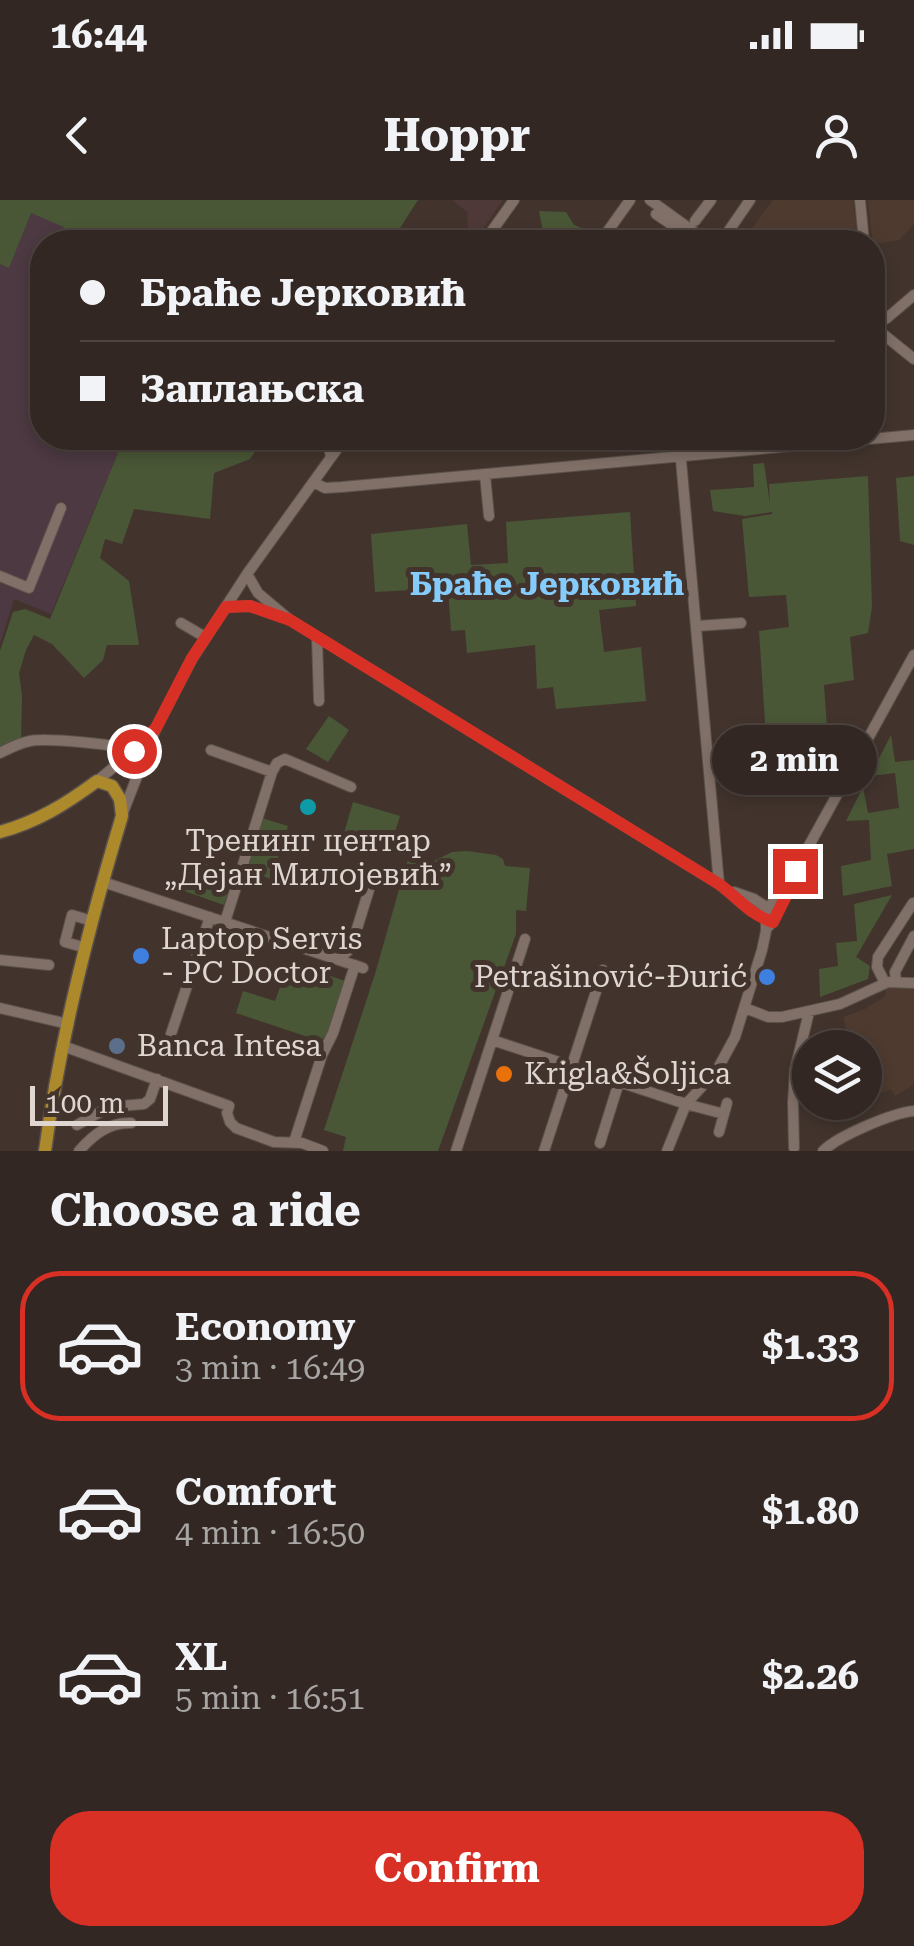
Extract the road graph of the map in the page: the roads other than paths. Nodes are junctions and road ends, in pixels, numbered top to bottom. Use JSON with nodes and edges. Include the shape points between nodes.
{"nodes":[{"id":1,"x":514,"y":200,"type":"edge"},
{"id":2,"x":630,"y":200,"type":"edge"},
{"id":3,"x":650,"y":200,"type":"edge"},
{"id":4,"x":711,"y":200,"type":"edge"},
{"id":5,"x":750,"y":200,"type":"edge"},
{"id":6,"x":860,"y":200,"type":"edge"},
{"id":7,"x":656,"y":214,"type":"dead end"},
{"id":8,"x":696,"y":221,"type":"dead end"},
{"id":9,"x":493,"y":230,"type":"edge"},
{"id":10,"x":609,"y":230,"type":"edge"},
{"id":11,"x":679,"y":230,"type":"edge"},
{"id":12,"x":691,"y":230,"type":"edge"},
{"id":13,"x":729,"y":230,"type":"edge"},
{"id":14,"x":863,"y":230,"type":"edge"},
{"id":15,"x":914,"y":295,"type":"edge"},
{"id":16,"x":885,"y":319,"type":"edge"},
{"id":17,"x":885,"y":337,"type":"edge"},
{"id":18,"x":914,"y":359,"type":"edge"},
{"id":19,"x":914,"y":436,"type":"edge"},
{"id":20,"x":885,"y":439,"type":"edge"},
{"id":21,"x":329,"y":450,"type":"edge"},
{"id":22,"x":336,"y":450,"type":"edge"},
{"id":23,"x":680,"y":450,"type":"edge"},
{"id":24,"x":765,"y":450,"type":"edge"},
{"id":25,"x":331,"y":456,"type":"junction"},
{"id":26,"x":680,"y":458,"type":"junction"},
{"id":27,"x":485,"y":475,"type":"junction"},
{"id":28,"x":313,"y":482,"type":"junction"},
{"id":29,"x":61,"y":508,"type":"dead end"},
{"id":30,"x":489,"y":516,"type":"dead end"},
{"id":31,"x":248,"y":574,"type":"junction"},
{"id":32,"x":0,"y":576,"type":"edge"},
{"id":33,"x":226,"y":607,"type":"junction"},
{"id":34,"x":290,"y":620,"type":"junction"},
{"id":35,"x":182,"y":623,"type":"dead end"},
{"id":36,"x":741,"y":623,"type":"dead end"},
{"id":37,"x":697,"y":626,"type":"junction"},
{"id":38,"x":205,"y":637,"type":"junction"},
{"id":39,"x":317,"y":638,"type":"junction"},
{"id":40,"x":914,"y":654,"type":"edge"},
{"id":41,"x":319,"y":701,"type":"dead end"},
{"id":42,"x":156,"y":728,"type":"junction"},
{"id":43,"x":212,"y":750,"type":"dead end"},
{"id":44,"x":134,"y":751,"type":"junction"},
{"id":45,"x":0,"y":753,"type":"edge"},
{"id":46,"x":272,"y":772,"type":"junction"},
{"id":47,"x":96,"y":781,"type":"junction"},
{"id":48,"x":351,"y":787,"type":"dead end"},
{"id":49,"x":122,"y":816,"type":"junction"},
{"id":50,"x":0,"y":832,"type":"edge"},
{"id":51,"x":372,"y":880,"type":"dead end"},
{"id":52,"x":103,"y":882,"type":"junction"},
{"id":53,"x":723,"y":887,"type":"junction"},
{"id":54,"x":914,"y":903,"type":"edge"},
{"id":55,"x":210,"y":917,"type":"junction"},
{"id":56,"x":770,"y":919,"type":"junction"},
{"id":57,"x":92,"y":921,"type":"junction"},
{"id":58,"x":225,"y":922,"type":"junction"},
{"id":59,"x":914,"y":936,"type":"edge"},
{"id":60,"x":525,"y":939,"type":"dead end"},
{"id":61,"x":86,"y":948,"type":"junction"},
{"id":62,"x":339,"y":959,"type":"junction"},
{"id":63,"x":0,"y":960,"type":"edge"},
{"id":64,"x":50,"y":964,"type":"dead end"},
{"id":65,"x":603,"y":970,"type":"dead end"},
{"id":66,"x":891,"y":982,"type":"junction"},
{"id":67,"x":914,"y":983,"type":"edge"},
{"id":68,"x":0,"y":1008,"type":"edge"},
{"id":69,"x":745,"y":1008,"type":"junction"},
{"id":70,"x":809,"y":1012,"type":"junction"},
{"id":71,"x":68,"y":1024,"type":"junction"},
{"id":72,"x":171,"y":1034,"type":"dead end"},
{"id":73,"x":492,"y":1040,"type":"junction"},
{"id":74,"x":63,"y":1046,"type":"junction"},
{"id":75,"x":571,"y":1066,"type":"junction"},
{"id":76,"x":156,"y":1079,"type":"junction"},
{"id":77,"x":620,"y":1082,"type":"junction"},
{"id":78,"x":686,"y":1104,"type":"junction"},
{"id":79,"x":914,"y":1112,"type":"edge"},
{"id":80,"x":131,"y":1123,"type":"dead end"},
{"id":81,"x":77,"y":1125,"type":"dead end"},
{"id":82,"x":809,"y":1131,"type":"dead end"},
{"id":83,"x":719,"y":1132,"type":"dead end"},
{"id":84,"x":794,"y":1132,"type":"junction"},
{"id":85,"x":294,"y":1142,"type":"junction"},
{"id":86,"x":600,"y":1143,"type":"dead end"},
{"id":87,"x":794,"y":1148,"type":"dead end"},
{"id":88,"x":45,"y":1151,"type":"edge"},
{"id":89,"x":79,"y":1151,"type":"edge"},
{"id":90,"x":324,"y":1151,"type":"edge"},
{"id":91,"x":457,"y":1151,"type":"edge"},
{"id":92,"x":544,"y":1151,"type":"edge"},
{"id":93,"x":668,"y":1151,"type":"edge"},
{"id":94,"x":822,"y":1151,"type":"edge"}],
"edges":[{"from":1,"to":9,"type":"street"},
{"from":2,"to":10,"type":"street"},
{"from":3,"to":12,"type":"street"},
{"from":4,"to":8,"type":"street"},
{"from":5,"to":13,"type":"street"},
{"from":6,"to":14,"type":"street"},
{"from":7,"to":11,"type":"street"},
{"from":15,"to":16,"type":"street"},
{"from":17,"to":18,"type":"street"},
{"from":19,"to":20,"type":"street"},
{"from":21,"to":25,"type":"street"},
{"from":22,"to":25,"type":"street"},
{"from":23,"to":26,"type":"street"},
{"from":24,"to":26,"type":"street"},
{"from":25,"to":28,"type":"street"},
{"from":26,"to":27,"type":"street"},
{"from":26,"to":37,"type":"street"},
{"from":27,"to":28,"type":"street","via":[[324,488]]},
{"from":27,"to":30,"type":"street"},
{"from":28,"to":31,"type":"street"},
{"from":29,"to":32,"type":"street","via":[[29,588]]},
{"from":31,"to":33,"type":"street"},
{"from":31,"to":34,"type":"street","via":[[258,593]]},
{"from":33,"to":34,"type":"street","via":[[250,606]]},
{"from":33,"to":38,"type":"street"},
{"from":34,"to":39,"type":"street"},
{"from":35,"to":38,"type":"street"},
{"from":36,"to":37,"type":"street"},
{"from":37,"to":53,"type":"street"},
{"from":38,"to":42,"type":"street"},
{"from":39,"to":41,"type":"street"},
{"from":39,"to":53,"type":"street"},
{"from":40,"to":56,"type":"street"},
{"from":42,"to":44,"type":"street"},
{"from":42,"to":49,"type":"street"},
{"from":43,"to":46,"type":"street"},
{"from":44,"to":45,"type":"street","via":[[41,740]]},
{"from":44,"to":47,"type":"street"},
{"from":46,"to":48,"type":"street","via":[[285,759]]},
{"from":46,"to":58,"type":"street"},
{"from":47,"to":49,"type":"main road","via":[[116,790]]},
{"from":47,"to":50,"type":"main road","via":[[41,818]]},
{"from":49,"to":52,"type":"main road"},
{"from":51,"to":62,"type":"street","via":[[351,948]]},
{"from":52,"to":55,"type":"street"},
{"from":52,"to":57,"type":"main road"},
{"from":53,"to":56,"type":"street"},
{"from":54,"to":66,"type":"street","via":[[878,957],[877,967]]},
{"from":55,"to":58,"type":"street"},
{"from":55,"to":72,"type":"street"},
{"from":56,"to":69,"type":"street"},
{"from":57,"to":61,"type":"main road"},
{"from":57,"to":61,"type":"street","via":[[72,915],[65,942]]},
{"from":58,"to":62,"type":"street"},
{"from":59,"to":66,"type":"street"},
{"from":60,"to":73,"type":"street"},
{"from":61,"to":71,"type":"main road"},
{"from":62,"to":85,"type":"street","via":[[359,966]]},
{"from":63,"to":64,"type":"street"},
{"from":65,"to":75,"type":"street"},
{"from":66,"to":67,"type":"street"},
{"from":66,"to":70,"type":"street"},
{"from":68,"to":71,"type":"street"},
{"from":69,"to":70,"type":"street","via":[[774,1018]]},
{"from":69,"to":78,"type":"street","via":[[725,1056]]},
{"from":70,"to":84,"type":"street","via":[[795,1070]]},
{"from":71,"to":74,"type":"main road"},
{"from":73,"to":75,"type":"street"},
{"from":73,"to":91,"type":"street"},
{"from":74,"to":76,"type":"street"},
{"from":74,"to":88,"type":"main road"},
{"from":75,"to":77,"type":"street"},
{"from":75,"to":92,"type":"street"},
{"from":76,"to":81,"type":"street","via":[[144,1104],[110,1107]]},
{"from":76,"to":85,"type":"street","via":[[228,1106],[236,1128]]},
{"from":77,"to":78,"type":"street"},
{"from":77,"to":86,"type":"street"},
{"from":78,"to":83,"type":"street","via":[[726,1108]]},
{"from":78,"to":93,"type":"street"},
{"from":79,"to":94,"type":"street"},
{"from":80,"to":89,"type":"street","via":[[109,1126]]},
{"from":82,"to":84,"type":"street"},
{"from":84,"to":87,"type":"street"},
{"from":85,"to":90,"type":"street"}]}
